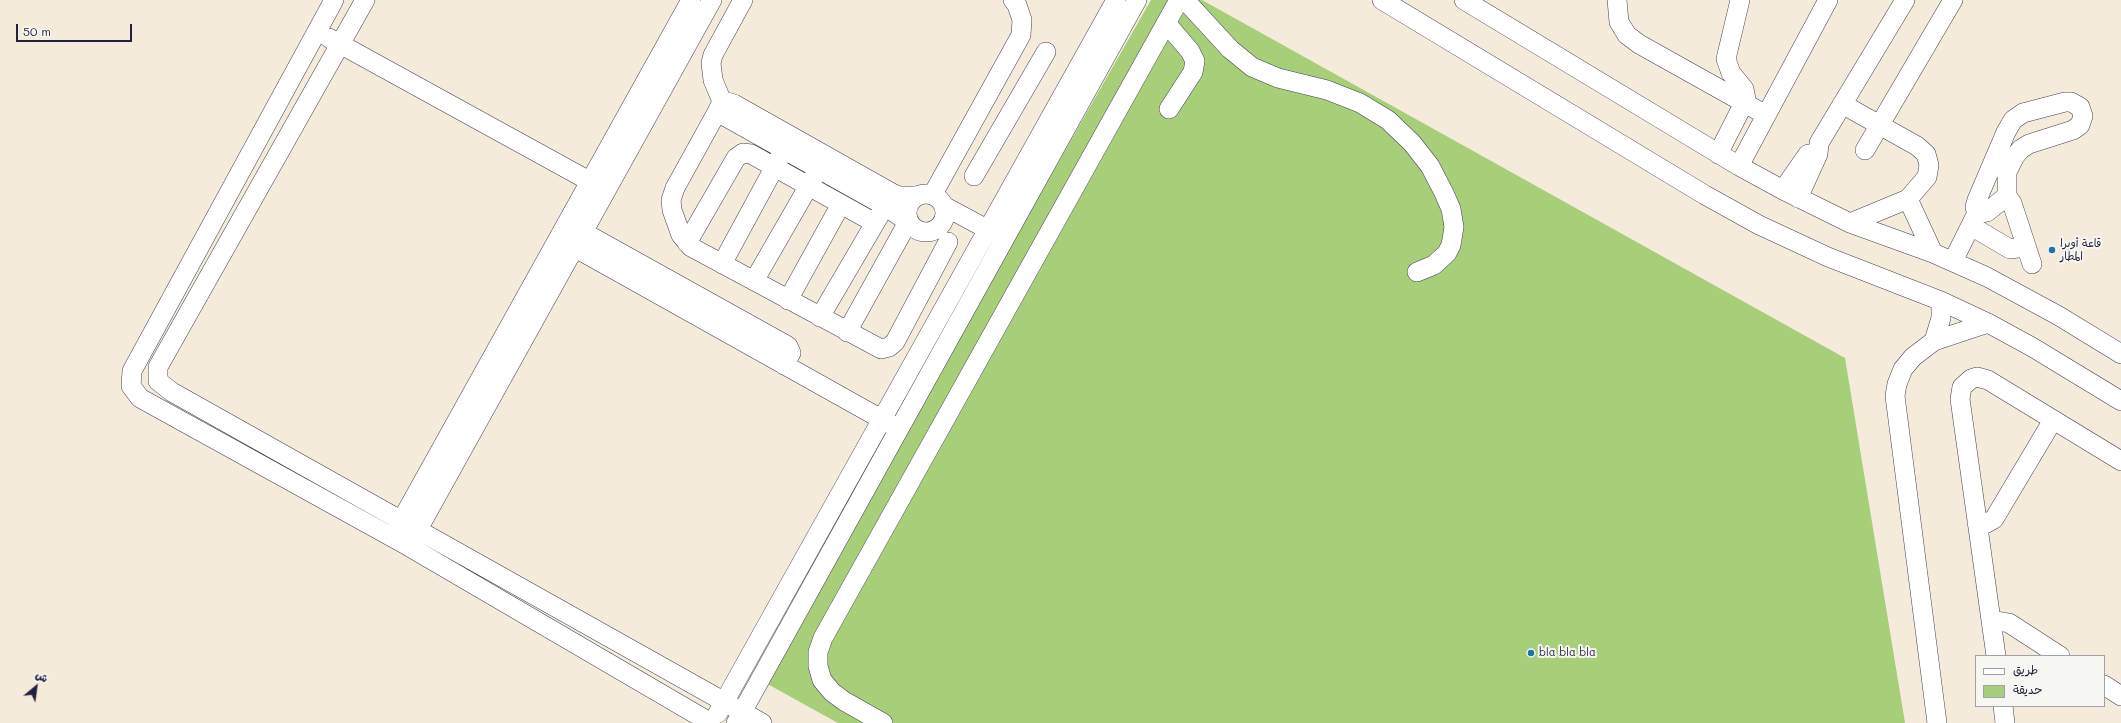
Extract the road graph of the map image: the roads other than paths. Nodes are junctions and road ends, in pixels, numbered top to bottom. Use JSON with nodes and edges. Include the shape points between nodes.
{"nodes":[{"id":1,"x":334,"y":0,"type":"edge"},
{"id":2,"x":365,"y":0,"type":"edge"},
{"id":3,"x":691,"y":0,"type":"edge"},
{"id":4,"x":712,"y":0,"type":"edge"},
{"id":5,"x":743,"y":0,"type":"edge"},
{"id":6,"x":1013,"y":0,"type":"edge"},
{"id":7,"x":1116,"y":0,"type":"edge"},
{"id":8,"x":1137,"y":0,"type":"edge"},
{"id":9,"x":1179,"y":0,"type":"edge"},
{"id":10,"x":1185,"y":0,"type":"edge"},
{"id":11,"x":1382,"y":0,"type":"edge"},
{"id":12,"x":1464,"y":0,"type":"edge"},
{"id":13,"x":1617,"y":0,"type":"edge"},
{"id":14,"x":1740,"y":0,"type":"edge"},
{"id":15,"x":1828,"y":0,"type":"edge"},
{"id":16,"x":1904,"y":0,"type":"edge"},
{"id":17,"x":1953,"y":0,"type":"edge"},
{"id":18,"x":1166,"y":23,"type":"junction"},
{"id":19,"x":316,"y":30,"type":"junction"},
{"id":20,"x":339,"y":44,"type":"junction"},
{"id":21,"x":1046,"y":52,"type":"dead end"},
{"id":22,"x":1004,"y":67,"type":"junction"},
{"id":23,"x":1029,"y":80,"type":"junction"},
{"id":24,"x":1744,"y":103,"type":"junction"},
{"id":25,"x":1842,"y":104,"type":"junction"},
{"id":26,"x":720,"y":108,"type":"junction"},
{"id":27,"x":1169,"y":109,"type":"dead end"},
{"id":28,"x":1766,"y":115,"type":"junction"},
{"id":29,"x":1880,"y":125,"type":"junction"},
{"id":30,"x":962,"y":142,"type":"junction"},
{"id":31,"x":788,"y":143,"type":"junction"},
{"id":32,"x":1865,"y":150,"type":"dead end"},
{"id":33,"x":1718,"y":154,"type":"junction"},
{"id":34,"x":986,"y":155,"type":"junction"},
{"id":35,"x":1739,"y":166,"type":"junction"},
{"id":36,"x":775,"y":168,"type":"junction"},
{"id":37,"x":819,"y":169,"type":"junction"},
{"id":38,"x":974,"y":176,"type":"dead end"},
{"id":39,"x":598,"y":186,"type":"junction"},
{"id":40,"x":809,"y":186,"type":"junction"},
{"id":41,"x":1791,"y":194,"type":"junction"},
{"id":42,"x":2007,"y":196,"type":"junction"},
{"id":43,"x":931,"y":199,"type":"junction"},
{"id":44,"x":1908,"y":199,"type":"junction"},
{"id":45,"x":840,"y":204,"type":"junction"},
{"id":46,"x":885,"y":206,"type":"junction"},
{"id":47,"x":1974,"y":220,"type":"junction"},
{"id":48,"x":908,"y":222,"type":"junction"},
{"id":49,"x":875,"y":223,"type":"junction"},
{"id":50,"x":1850,"y":223,"type":"junction"},
{"id":51,"x":988,"y":230,"type":"junction"},
{"id":52,"x":929,"y":232,"type":"junction"},
{"id":53,"x":572,"y":239,"type":"junction"},
{"id":54,"x":1004,"y":239,"type":"junction"},
{"id":55,"x":948,"y":242,"type":"junction"},
{"id":56,"x":687,"y":243,"type":"junction"},
{"id":57,"x":1933,"y":253,"type":"junction"},
{"id":58,"x":973,"y":256,"type":"junction"},
{"id":59,"x":1952,"y":261,"type":"junction"},
{"id":60,"x":722,"y":264,"type":"junction"},
{"id":61,"x":990,"y":265,"type":"junction"},
{"id":62,"x":1417,"y":272,"type":"dead end"},
{"id":63,"x":754,"y":282,"type":"junction"},
{"id":64,"x":788,"y":300,"type":"junction"},
{"id":65,"x":1941,"y":301,"type":"junction"},
{"id":66,"x":820,"y":317,"type":"junction"},
{"id":67,"x":1988,"y":323,"type":"junction"},
{"id":68,"x":848,"y":332,"type":"junction"},
{"id":69,"x":1934,"y":341,"type":"junction"},
{"id":70,"x":2121,"y":354,"type":"edge"},
{"id":71,"x":2121,"y":401,"type":"edge"},
{"id":72,"x":882,"y":419,"type":"junction"},
{"id":73,"x":2053,"y":420,"type":"junction"},
{"id":74,"x":899,"y":429,"type":"junction"},
{"id":75,"x":2121,"y":461,"type":"edge"},
{"id":76,"x":1978,"y":523,"type":"junction"},
{"id":77,"x":404,"y":534,"type":"junction"},
{"id":78,"x":1991,"y":620,"type":"junction"},
{"id":79,"x":1996,"y":655,"type":"edge"},
{"id":80,"x":2058,"y":655,"type":"edge"},
{"id":81,"x":2105,"y":685,"type":"edge"},
{"id":82,"x":2121,"y":696,"type":"edge"},
{"id":83,"x":724,"y":702,"type":"junction"},
{"id":84,"x":2003,"y":707,"type":"edge"},
{"id":85,"x":739,"y":717,"type":"edge"},
{"id":86,"x":712,"y":723,"type":"edge"},
{"id":87,"x":762,"y":723,"type":"edge"},
{"id":88,"x":883,"y":723,"type":"edge"},
{"id":89,"x":1937,"y":723,"type":"edge"},
{"id":90,"x":2005,"y":723,"type":"edge"}],
"edges":[{"from":1,"to":19,"type":"street"},
{"from":2,"to":20,"type":"street"},
{"from":3,"to":39,"type":"street"},
{"from":4,"to":39,"type":"street"},
{"from":5,"to":26,"type":"street","via":[[716,47],[711,63]]},
{"from":6,"to":22,"type":"street","via":[[1020,13],[1022,28],[1018,42]]},
{"from":7,"to":51,"type":"street"},
{"from":8,"to":54,"type":"street"},
{"from":9,"to":18,"type":"street"},
{"from":10,"to":62,"type":"street","via":[[1230,49],[1252,67],[1278,78],[1328,90],[1360,103],[1388,120],[1412,143],[1430,166],[1444,193],[1451,209],[1454,227],[1447,253],[1434,265]]},
{"from":11,"to":65,"type":"street","via":[[1759,225],[1828,257]]},
{"from":12,"to":33,"type":"street"},
{"from":13,"to":24,"type":"street","via":[[1619,22],[1627,34],[1640,44]]},
{"from":14,"to":24,"type":"street","via":[[1726,59],[1731,73],[1746,94]]},
{"from":15,"to":28,"type":"street"},
{"from":16,"to":25,"type":"street"},
{"from":17,"to":29,"type":"street"},
{"from":18,"to":27,"type":"street","via":[[1190,51],[1195,61],[1193,72]]},
{"from":18,"to":88,"type":"street","via":[[823,638],[818,652],[822,680],[844,701]]},
{"from":19,"to":20,"type":"street"},
{"from":19,"to":77,"type":"street","via":[[132,371],[131,386],[140,398]]},
{"from":20,"to":39,"type":"street"},
{"from":20,"to":77,"type":"street","via":[[158,367],[158,381]]},
{"from":21,"to":23,"type":"street"},
{"from":22,"to":23,"type":"street"},
{"from":22,"to":30,"type":"street"},
{"from":23,"to":34,"type":"street"},
{"from":24,"to":28,"type":"street"},
{"from":24,"to":33,"type":"street"},
{"from":25,"to":29,"type":"street"},
{"from":25,"to":41,"type":"street","via":[[1819,143],[1818,154]]},
{"from":26,"to":31,"type":"street","via":[[734,104]]},
{"from":26,"to":56,"type":"street","via":[[672,194],[672,210]]},
{"from":28,"to":35,"type":"street"},
{"from":29,"to":32,"type":"street"},
{"from":29,"to":44,"type":"street","via":[[1917,146],[1928,159],[1927,177]]},
{"from":30,"to":34,"type":"street"},
{"from":30,"to":43,"type":"street"},
{"from":31,"to":36,"type":"street"},
{"from":31,"to":37,"type":"street"},
{"from":31,"to":43,"type":"street","via":[[899,196]]},
{"from":33,"to":35,"type":"street"},
{"from":34,"to":38,"type":"street"},
{"from":35,"to":41,"type":"street"},
{"from":36,"to":40,"type":"street"},
{"from":36,"to":56,"type":"street","via":[[746,152],[739,154]]},
{"from":36,"to":60,"type":"street"},
{"from":37,"to":40,"type":"street"},
{"from":37,"to":46,"type":"street"},
{"from":39,"to":53,"type":"street"},
{"from":39,"to":53,"type":"street"},
{"from":40,"to":45,"type":"street"},
{"from":40,"to":63,"type":"street"},
{"from":41,"to":50,"type":"street"},
{"from":42,"to":47,"type":"street"},
{"from":42,"to":47,"type":"street","via":[[2007,152],[1975,204]]},
{"from":42,"to":47,"type":"street","via":[[2012,203],[2029,255],[2010,249]]},
{"from":43,"to":48,"type":"street","via":[[910,200],[906,210]]},
{"from":43,"to":51,"type":"street"},
{"from":43,"to":52,"type":"street","via":[[945,213],[941,225]]},
{"from":44,"to":50,"type":"street"},
{"from":44,"to":57,"type":"street"},
{"from":45,"to":49,"type":"street"},
{"from":45,"to":64,"type":"street"},
{"from":46,"to":48,"type":"street"},
{"from":46,"to":49,"type":"street"},
{"from":47,"to":59,"type":"street"},
{"from":48,"to":52,"type":"street","via":[[917,230]]},
{"from":48,"to":68,"type":"street"},
{"from":49,"to":66,"type":"street"},
{"from":50,"to":57,"type":"street"},
{"from":51,"to":54,"type":"street"},
{"from":51,"to":58,"type":"street"},
{"from":52,"to":55,"type":"street"},
{"from":53,"to":72,"type":"street","via":[[784,365]]},
{"from":53,"to":77,"type":"street"},
{"from":54,"to":61,"type":"street"},
{"from":55,"to":58,"type":"street"},
{"from":55,"to":68,"type":"street","via":[[892,345],[885,349],[877,348]]},
{"from":56,"to":60,"type":"street"},
{"from":57,"to":59,"type":"street"},
{"from":58,"to":61,"type":"street"},
{"from":58,"to":72,"type":"street"},
{"from":59,"to":70,"type":"street","via":[[2020,294]]},
{"from":60,"to":63,"type":"street"},
{"from":61,"to":74,"type":"street"},
{"from":63,"to":64,"type":"street"},
{"from":64,"to":66,"type":"street"},
{"from":65,"to":67,"type":"street"},
{"from":65,"to":69,"type":"street","via":[[1941,318]]},
{"from":66,"to":68,"type":"street"},
{"from":67,"to":69,"type":"street"},
{"from":67,"to":71,"type":"street"},
{"from":69,"to":89,"type":"street","via":[[1904,369],[1895,396]]},
{"from":72,"to":74,"type":"street"},
{"from":72,"to":83,"type":"street"},
{"from":73,"to":75,"type":"street"},
{"from":73,"to":76,"type":"street","via":[[1994,519],[1985,524]]},
{"from":73,"to":76,"type":"street","via":[[1983,378],[1971,379],[1962,386],[1960,399]]},
{"from":74,"to":85,"type":"street"},
{"from":76,"to":78,"type":"street"},
{"from":77,"to":83,"type":"street"},
{"from":77,"to":86,"type":"street"},
{"from":78,"to":79,"type":"street"},
{"from":78,"to":80,"type":"street","via":[[2009,623]]},
{"from":81,"to":82,"type":"street"},
{"from":83,"to":85,"type":"street"},
{"from":83,"to":86,"type":"street"},
{"from":84,"to":90,"type":"street"},
{"from":85,"to":87,"type":"street"}]}
